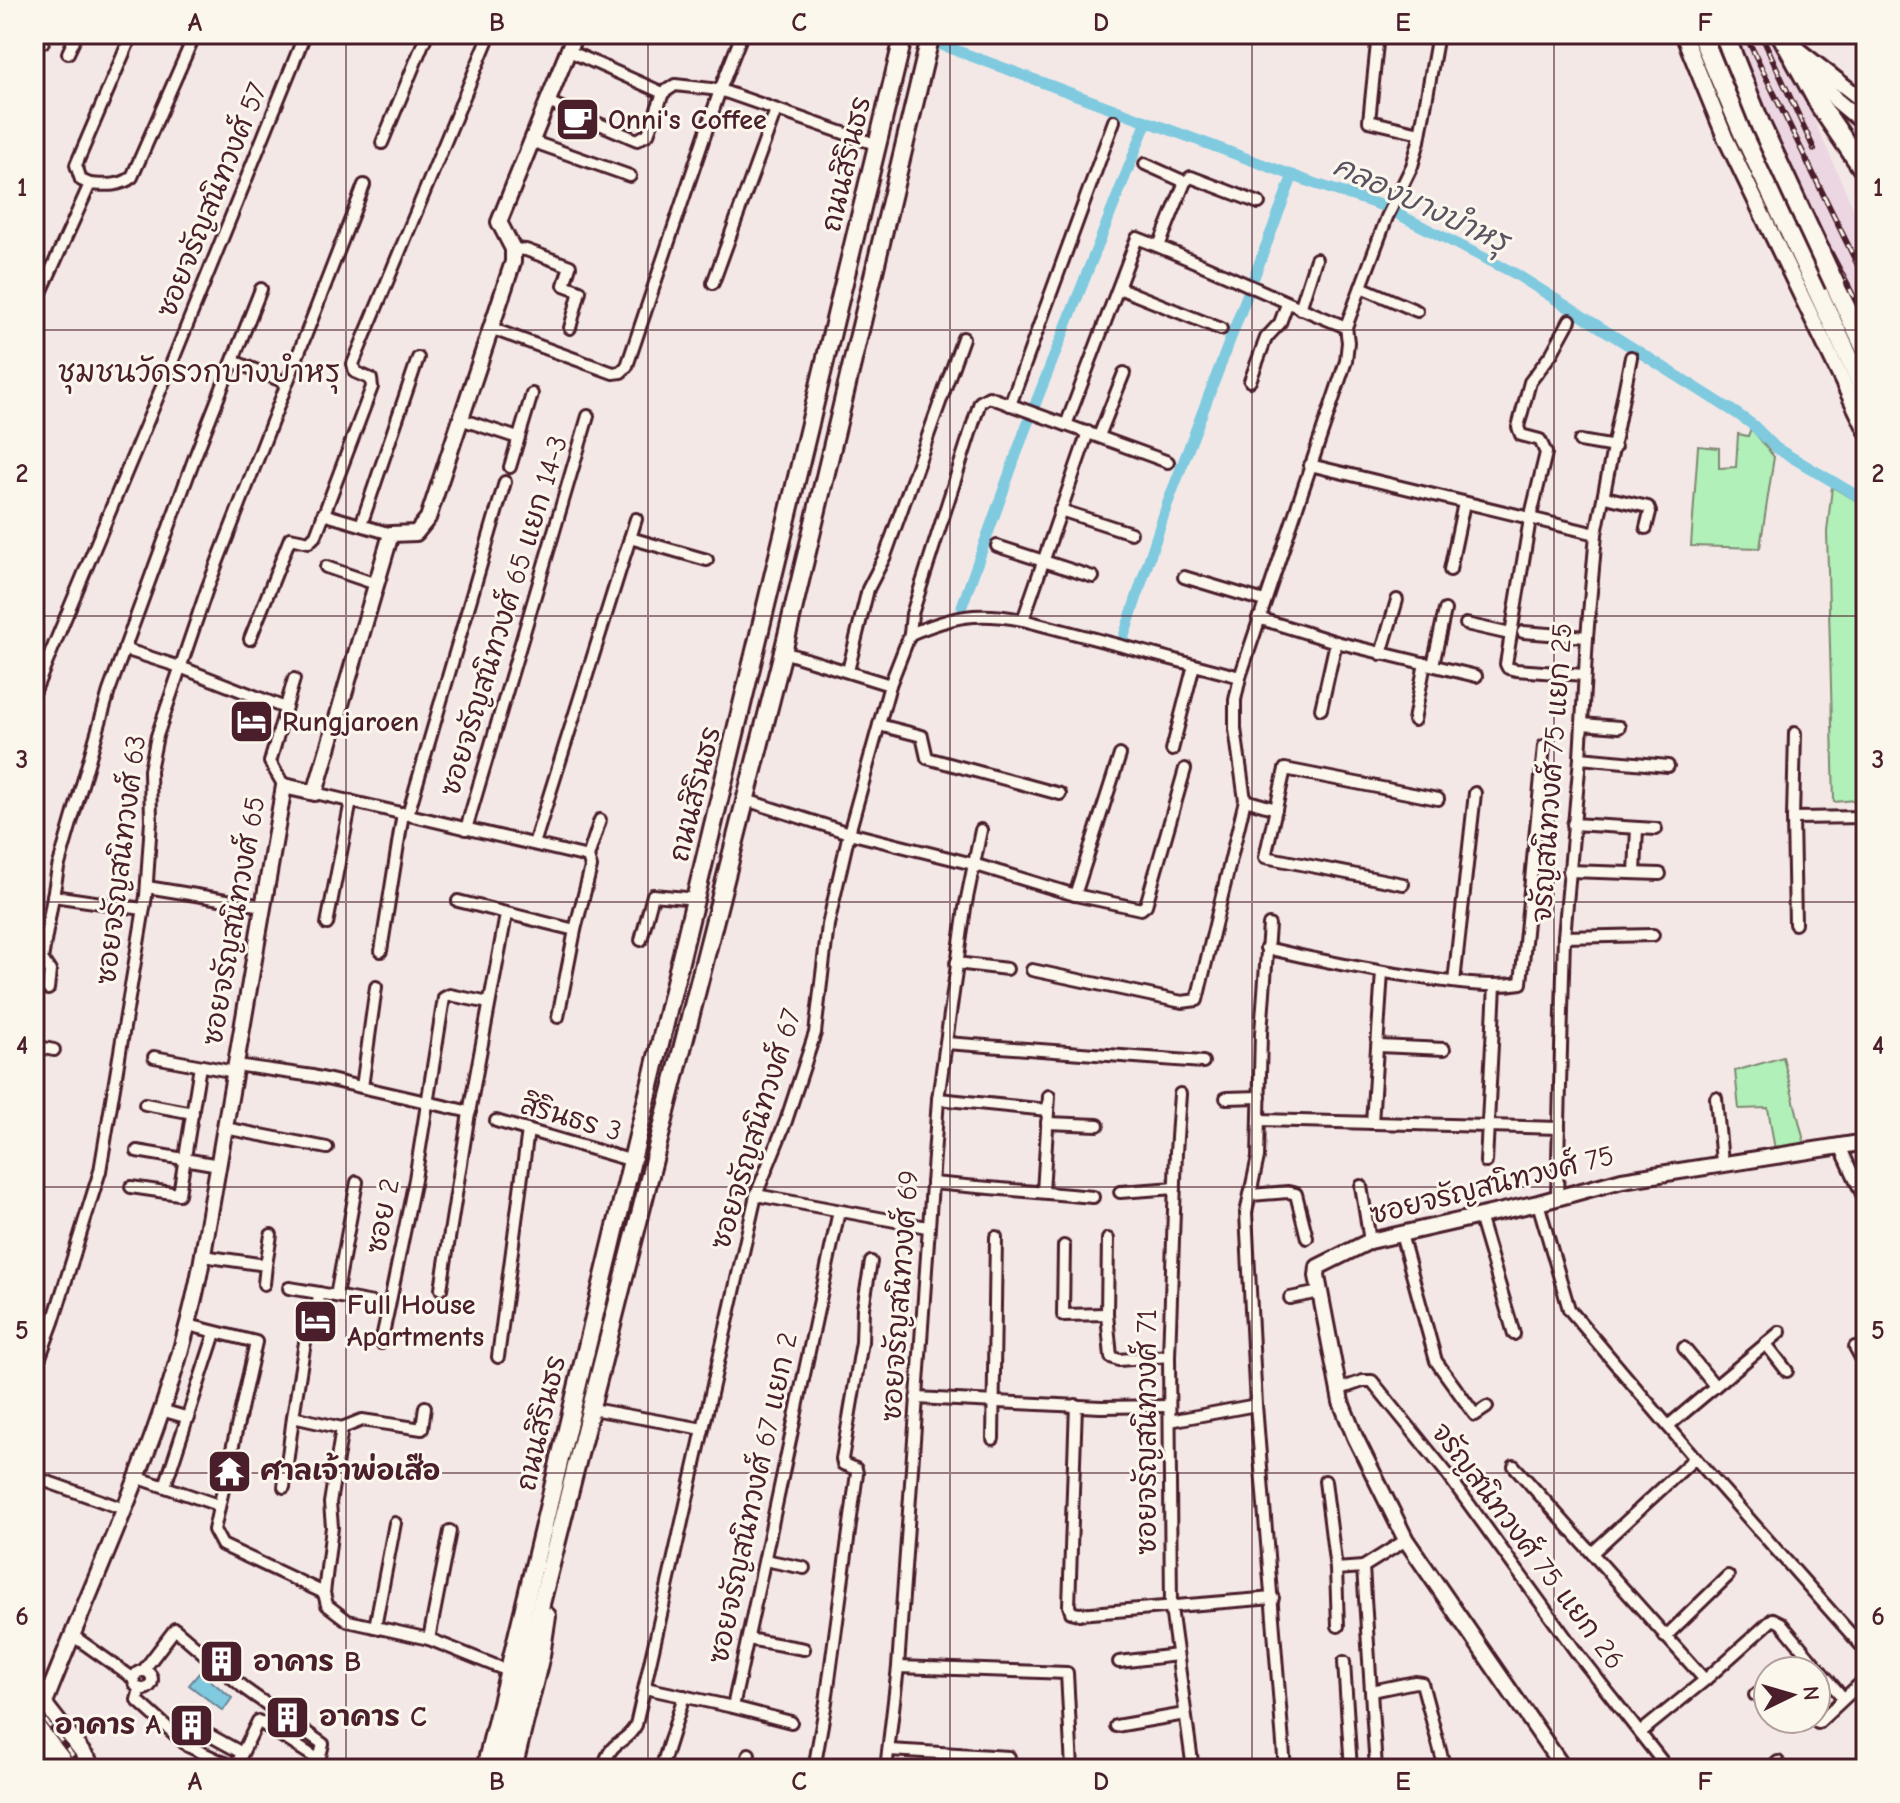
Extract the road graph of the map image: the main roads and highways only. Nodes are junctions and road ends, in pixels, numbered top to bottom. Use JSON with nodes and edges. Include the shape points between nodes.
{"nodes":[{"id":1,"x":904,"y":34,"type":"edge"},
{"id":2,"x":931,"y":34,"type":"edge"},
{"id":3,"x":1701,"y":34,"type":"edge"},
{"id":4,"x":1724,"y":34,"type":"edge"},
{"id":5,"x":1783,"y":34,"type":"edge"},
{"id":6,"x":1866,"y":173,"type":"edge"},
{"id":7,"x":1866,"y":350,"type":"edge"},
{"id":8,"x":1866,"y":394,"type":"edge"},
{"id":9,"x":787,"y":524,"type":"junction"},
{"id":10,"x":812,"y":533,"type":"junction"},
{"id":11,"x":782,"y":544,"type":"junction"},
{"id":12,"x":806,"y":552,"type":"junction"},
{"id":13,"x":555,"y":1555,"type":"junction"},
{"id":14,"x":534,"y":1565,"type":"junction"},
{"id":15,"x":511,"y":1693,"type":"junction"},
{"id":16,"x":37,"y":1702,"type":"edge"},
{"id":17,"x":34,"y":1722,"type":"edge"},
{"id":18,"x":34,"y":1744,"type":"edge"},
{"id":19,"x":55,"y":1769,"type":"edge"},
{"id":20,"x":71,"y":1769,"type":"edge"},
{"id":21,"x":81,"y":1769,"type":"edge"},
{"id":22,"x":94,"y":1769,"type":"edge"},
{"id":23,"x":476,"y":1769,"type":"edge"},
{"id":24,"x":485,"y":1769,"type":"edge"},
{"id":25,"x":499,"y":1769,"type":"edge"},
{"id":26,"x":513,"y":1769,"type":"edge"}],
"edges":[{"from":1,"to":9,"type":"main road","name":"ถนนสิรินธร"},
{"from":2,"to":10,"type":"main road","name":"ถนนสิรินธร"},
{"from":3,"to":8,"type":"highway"},
{"from":4,"to":7,"type":"highway","bridge":true},
{"from":5,"to":6,"type":"highway","via":[[1821,107]]},
{"from":9,"to":10,"type":"main road"},
{"from":9,"to":11,"type":"main road","name":"ถนนสิรินธร"},
{"from":10,"to":12,"type":"main road","name":"ถนนสิรินธร"},
{"from":11,"to":12,"type":"main road"},
{"from":11,"to":14,"type":"main road","name":"ถนนสิรินธร"},
{"from":12,"to":13,"type":"main road","name":"ถนนสิรินธร"},
{"from":13,"to":15,"type":"main road","name":"ถนนสิรินธร"},
{"from":13,"to":26,"type":"main road","name":"ถนนสิรินธร","via":[[541,1655]]},
{"from":14,"to":15,"type":"main road","name":"ถนนสิรินธร"},
{"from":14,"to":23,"type":"main road","name":"ถนนสิรินธร","via":[[519,1601]]},
{"from":15,"to":24,"type":"main road","name":"ถนนสิรินธร"},
{"from":15,"to":25,"type":"main road","name":"ถนนสิรินธร"},
{"from":16,"to":21,"type":"main road"},
{"from":16,"to":22,"type":"main road"},
{"from":17,"to":20,"type":"main road"},
{"from":18,"to":19,"type":"main road"}]}
